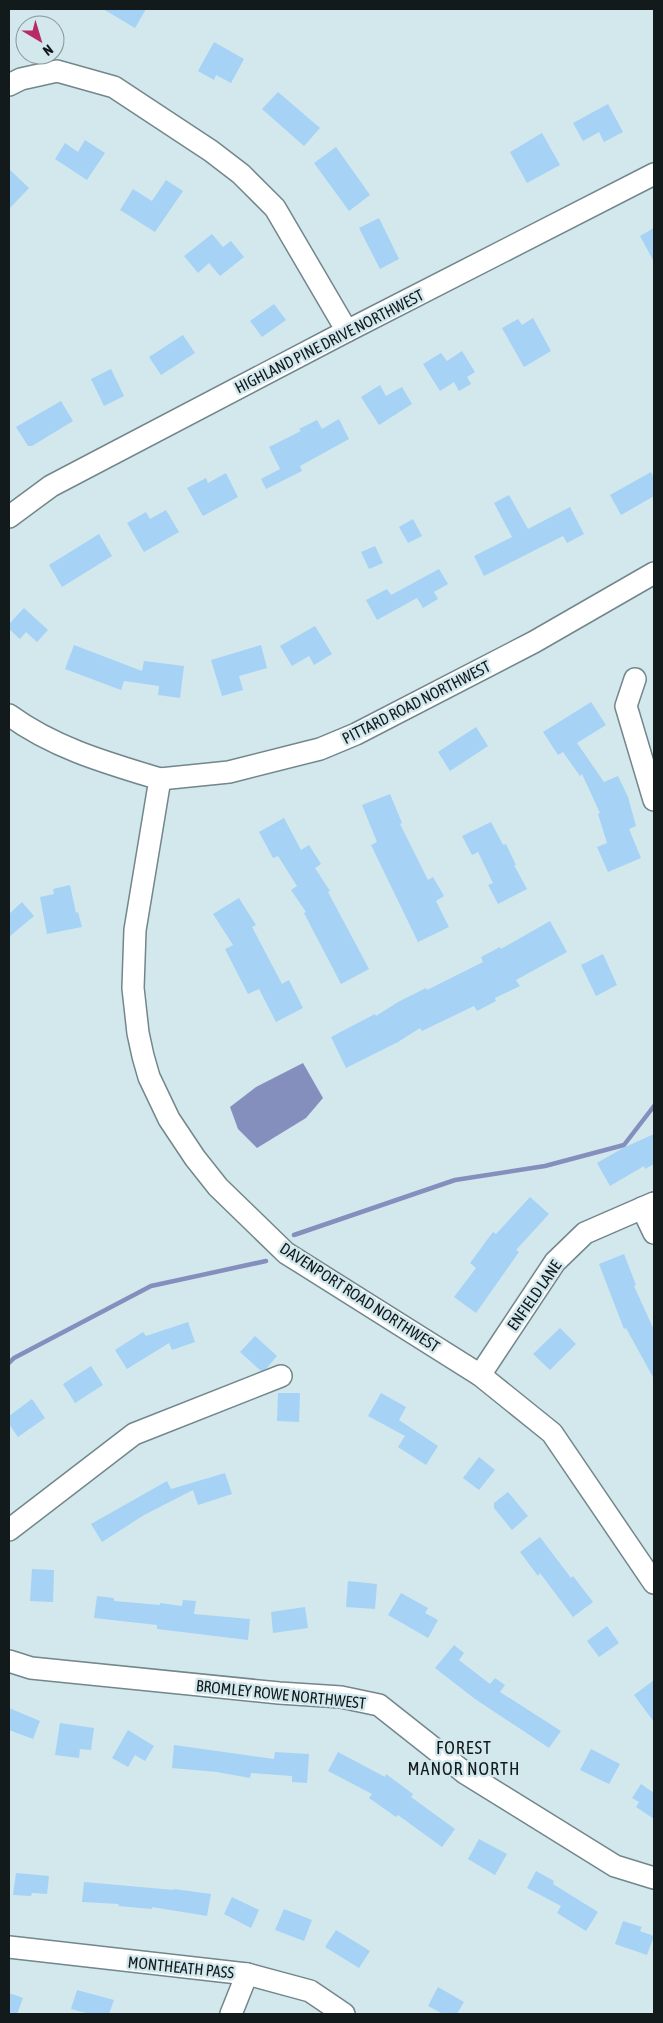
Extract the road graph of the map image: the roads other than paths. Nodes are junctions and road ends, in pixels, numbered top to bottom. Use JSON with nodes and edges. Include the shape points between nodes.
{"nodes":[{"id":1,"x":9,"y":85,"type":"edge"},
{"id":2,"x":654,"y":174,"type":"edge"},
{"id":3,"x":347,"y":331,"type":"junction"},
{"id":4,"x":9,"y":517,"type":"edge"},
{"id":5,"x":654,"y":573,"type":"edge"},
{"id":6,"x":635,"y":680,"type":"dead end"},
{"id":7,"x":9,"y":715,"type":"edge"},
{"id":8,"x":160,"y":779,"type":"junction"},
{"id":9,"x":654,"y":800,"type":"edge"},
{"id":10,"x":648,"y":1206,"type":"edge"},
{"id":11,"x":654,"y":1233,"type":"edge"},
{"id":12,"x":480,"y":1375,"type":"junction"},
{"id":13,"x":281,"y":1376,"type":"dead end"},
{"id":14,"x":9,"y":1530,"type":"edge"},
{"id":15,"x":654,"y":1583,"type":"edge"},
{"id":16,"x":9,"y":1661,"type":"edge"},
{"id":17,"x":654,"y":1878,"type":"edge"},
{"id":18,"x":9,"y":1947,"type":"edge"},
{"id":19,"x":247,"y":1974,"type":"junction"},
{"id":20,"x":231,"y":2014,"type":"edge"},
{"id":21,"x":344,"y":2014,"type":"edge"}],
"edges":[{"from":1,"to":3,"type":"street","via":[[56,71],[114,88],[211,151],[241,174],[275,208]]},
{"from":2,"to":3,"type":"street","name":"HIGHLAND PINE DRIVE NORTHWEST"},
{"from":3,"to":4,"type":"street","name":"HIGHLAND PINE DRIVE NORTHWEST","via":[[51,486]]},
{"from":5,"to":8,"type":"street","name":"PITTARD ROAD NORTHWEST","via":[[534,642],[356,734],[320,749],[229,772]]},
{"from":6,"to":9,"type":"street","via":[[626,706]]},
{"from":7,"to":8,"type":"street","via":[[30,730],[84,756]]},
{"from":8,"to":12,"type":"street","name":"DAVENPORT ROAD NORTHWEST","via":[[136,930],[134,988],[143,1056],[169,1119],[218,1187],[286,1253]]},
{"from":10,"to":11,"type":"street"},
{"from":10,"to":12,"type":"street","name":"ENFIELD LANE","via":[[585,1233],[560,1257]]},
{"from":12,"to":15,"type":"street","name":"DAVENPORT ROAD NORTHWEST","via":[[552,1433]]},
{"from":13,"to":14,"type":"street","via":[[134,1434]]},
{"from":16,"to":17,"type":"street","name":"BROMLEY ROWE NORTHWEST","via":[[31,1668],[341,1697],[379,1705],[473,1778],[615,1866]]},
{"from":18,"to":19,"type":"street","name":"MONTHEATH PASS"},
{"from":19,"to":20,"type":"street"},
{"from":19,"to":21,"type":"street","name":"MONTHEATH PASS","via":[[310,1991]]}]}
